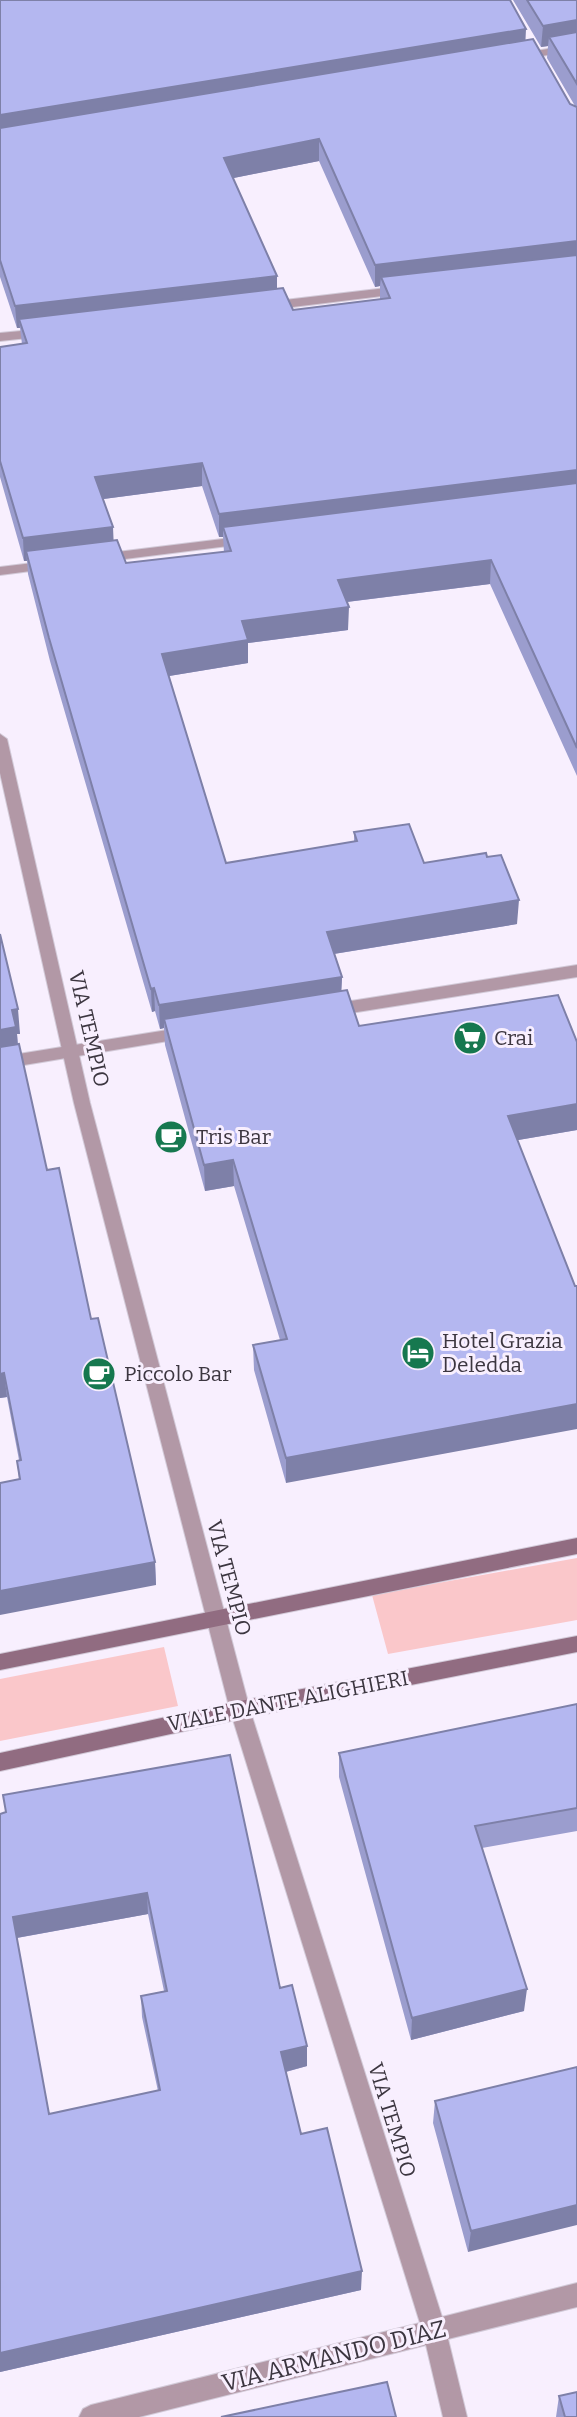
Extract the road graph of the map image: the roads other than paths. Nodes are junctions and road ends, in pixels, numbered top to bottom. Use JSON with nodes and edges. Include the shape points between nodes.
{"nodes":[{"id":1,"x":528,"y":40,"type":"edge"},
{"id":2,"x":577,"y":47,"type":"edge"},
{"id":3,"x":536,"y":54,"type":"junction"},
{"id":4,"x":502,"y":59,"type":"edge"},
{"id":5,"x":543,"y":65,"type":"edge"},
{"id":6,"x":412,"y":289,"type":"edge"},
{"id":7,"x":247,"y":309,"type":"edge"},
{"id":8,"x":55,"y":331,"type":"edge"},
{"id":9,"x":0,"y":337,"type":"edge"},
{"id":10,"x":261,"y":538,"type":"edge"},
{"id":11,"x":0,"y":571,"type":"edge"},
{"id":12,"x":0,"y":739,"type":"edge"},
{"id":13,"x":577,"y":971,"type":"edge"},
{"id":14,"x":316,"y":1012,"type":"edge"},
{"id":15,"x":206,"y":1030,"type":"edge"},
{"id":16,"x":70,"y":1051,"type":"junction"},
{"id":17,"x":0,"y":1063,"type":"edge"},
{"id":18,"x":577,"y":1546,"type":"edge"},
{"id":19,"x":215,"y":1619,"type":"junction"},
{"id":20,"x":577,"y":1644,"type":"edge"},
{"id":21,"x":0,"y":1662,"type":"edge"},
{"id":22,"x":240,"y":1710,"type":"junction"},
{"id":23,"x":0,"y":1762,"type":"edge"},
{"id":24,"x":577,"y":2295,"type":"edge"},
{"id":25,"x":434,"y":2330,"type":"junction"},
{"id":26,"x":91,"y":2417,"type":"edge"},
{"id":27,"x":455,"y":2417,"type":"edge"}],
"edges":[{"from":1,"to":3,"type":"street"},
{"from":2,"to":3,"type":"street"},
{"from":3,"to":4,"type":"street"},
{"from":3,"to":5,"type":"street"},
{"from":6,"to":7,"type":"street"},
{"from":8,"to":9,"type":"street"},
{"from":10,"to":11,"type":"street"},
{"from":12,"to":16,"type":"street","name":"VIA TEMPIO"},
{"from":13,"to":14,"type":"street"},
{"from":15,"to":16,"type":"street"},
{"from":16,"to":17,"type":"street"},
{"from":16,"to":19,"type":"street","name":"VIA TEMPIO"},
{"from":18,"to":19,"type":"main road"},
{"from":19,"to":21,"type":"main road"},
{"from":19,"to":22,"type":"street","name":"VIA TEMPIO"},
{"from":20,"to":22,"type":"main road","name":"VIALE DANTE ALIGHIERI"},
{"from":22,"to":23,"type":"main road","name":"VIALE DANTE ALIGHIERI"},
{"from":22,"to":25,"type":"street","name":"VIA TEMPIO"},
{"from":24,"to":25,"type":"street","name":"VIA ARMANDO DIAZ"},
{"from":25,"to":26,"type":"street","name":"VIA ARMANDO DIAZ"},
{"from":25,"to":27,"type":"street","name":"VIA TEMPIO"}]}
